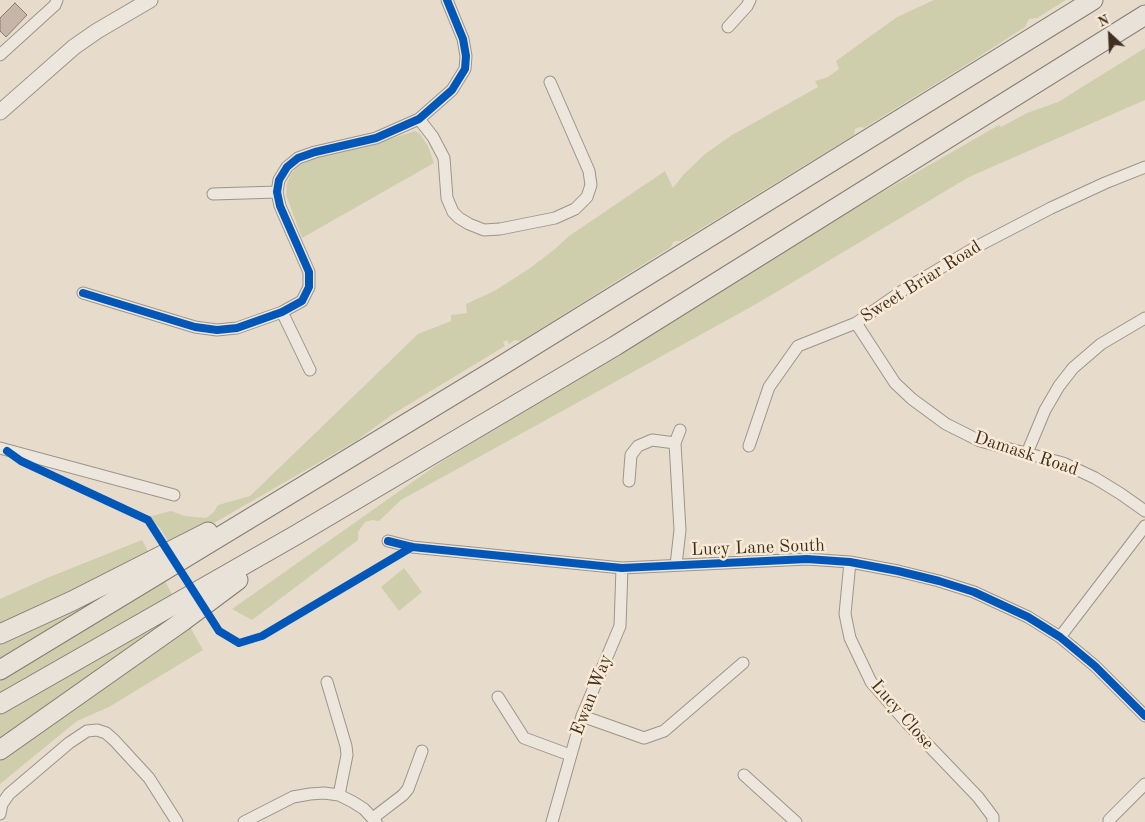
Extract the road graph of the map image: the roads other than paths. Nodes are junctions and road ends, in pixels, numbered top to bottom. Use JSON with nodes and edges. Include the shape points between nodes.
{"nodes":[{"id":1,"x":57,"y":0,"type":"edge"},
{"id":2,"x":150,"y":0,"type":"edge"},
{"id":3,"x":447,"y":0,"type":"edge"},
{"id":4,"x":750,"y":0,"type":"edge"},
{"id":5,"x":1093,"y":0,"type":"edge"},
{"id":6,"x":1145,"y":15,"type":"edge"},
{"id":7,"x":728,"y":27,"type":"dead end"},
{"id":8,"x":0,"y":55,"type":"edge"},
{"id":9,"x":550,"y":82,"type":"dead end"},
{"id":10,"x":0,"y":112,"type":"edge"},
{"id":11,"x":419,"y":119,"type":"junction"},
{"id":12,"x":1145,"y":167,"type":"edge"},
{"id":13,"x":277,"y":192,"type":"junction"},
{"id":14,"x":213,"y":194,"type":"dead end"},
{"id":15,"x":83,"y":293,"type":"dead end"},
{"id":16,"x":282,"y":312,"type":"junction"},
{"id":17,"x":1145,"y":318,"type":"edge"},
{"id":18,"x":856,"y":323,"type":"junction"},
{"id":19,"x":310,"y":370,"type":"dead end"},
{"id":20,"x":680,"y":430,"type":"dead end"},
{"id":21,"x":675,"y":444,"type":"junction"},
{"id":22,"x":748,"y":446,"type":"dead end"},
{"id":23,"x":0,"y":448,"type":"edge"},
{"id":24,"x":1028,"y":453,"type":"junction"},
{"id":25,"x":629,"y":481,"type":"dead end"},
{"id":26,"x":306,"y":485,"type":"junction"},
{"id":27,"x":174,"y":495,"type":"dead end"},
{"id":28,"x":1145,"y":511,"type":"edge"},
{"id":29,"x":1145,"y":526,"type":"edge"},
{"id":30,"x":296,"y":535,"type":"junction"},
{"id":31,"x":388,"y":541,"type":"dead end"},
{"id":32,"x":850,"y":562,"type":"junction"},
{"id":33,"x":676,"y":565,"type":"junction"},
{"id":34,"x":622,"y":568,"type":"junction"},
{"id":35,"x":0,"y":634,"type":"edge"},
{"id":36,"x":1060,"y":637,"type":"junction"},
{"id":37,"x":743,"y":663,"type":"dead end"},
{"id":38,"x":0,"y":670,"type":"edge"},
{"id":39,"x":327,"y":682,"type":"dead end"},
{"id":40,"x":498,"y":697,"type":"dead end"},
{"id":41,"x":0,"y":704,"type":"edge"},
{"id":42,"x":1143,"y":711,"type":"edge"},
{"id":43,"x":582,"y":716,"type":"junction"},
{"id":44,"x":0,"y":750,"type":"edge"},
{"id":45,"x":422,"y":751,"type":"dead end"},
{"id":46,"x":570,"y":755,"type":"junction"},
{"id":47,"x":744,"y":776,"type":"dead end"},
{"id":48,"x":1145,"y":784,"type":"edge"},
{"id":49,"x":339,"y":795,"type":"junction"},
{"id":50,"x":0,"y":814,"type":"edge"},
{"id":51,"x":374,"y":820,"type":"edge"},
{"id":52,"x":1109,"y":820,"type":"dead end"},
{"id":53,"x":177,"y":822,"type":"edge"},
{"id":54,"x":244,"y":822,"type":"edge"},
{"id":55,"x":552,"y":822,"type":"edge"},
{"id":56,"x":796,"y":822,"type":"edge"},
{"id":57,"x":993,"y":822,"type":"edge"}],
"edges":[{"from":1,"to":8,"type":"street"},
{"from":2,"to":10,"type":"street","via":[[74,47]]},
{"from":3,"to":11,"type":"street","via":[[462,39],[465,69],[452,90]]},
{"from":4,"to":7,"type":"street"},
{"from":5,"to":26,"type":"highway"},
{"from":6,"to":30,"type":"highway","via":[[615,346]]},
{"from":9,"to":11,"type":"street","via":[[591,185],[587,198],[575,210],[555,218],[484,230],[459,218],[448,198],[444,158]]},
{"from":11,"to":13,"type":"street","via":[[376,138],[298,158],[287,167],[279,180]]},
{"from":12,"to":18,"type":"street","name":"Sweet Briar Road","via":[[1051,208],[976,247]]},
{"from":13,"to":14,"type":"street"},
{"from":13,"to":16,"type":"street","via":[[280,206],[310,272],[309,287],[302,301]]},
{"from":15,"to":16,"type":"street","via":[[195,328],[237,328]]},
{"from":16,"to":19,"type":"street"},
{"from":17,"to":24,"type":"street","via":[[1101,344],[1073,368],[1045,410]]},
{"from":18,"to":22,"type":"street","name":"Sweet Briar Road","via":[[798,346],[769,386]]},
{"from":18,"to":24,"type":"street","name":"Damask Road","via":[[895,383],[912,399],[946,424],[980,441]]},
{"from":20,"to":21,"type":"street"},
{"from":21,"to":25,"type":"street","via":[[652,440],[638,446],[631,455]]},
{"from":21,"to":33,"type":"street","via":[[680,530]]},
{"from":23,"to":27,"type":"street"},
{"from":24,"to":28,"type":"street","name":"Damask Road","via":[[1064,463],[1095,478]]},
{"from":26,"to":35,"type":"highway"},
{"from":26,"to":38,"type":"highway"},
{"from":29,"to":36,"type":"street"},
{"from":30,"to":41,"type":"highway"},
{"from":30,"to":44,"type":"highway","via":[[183,621]]},
{"from":31,"to":34,"type":"street","name":"Lucy Lane South","via":[[412,547]]},
{"from":32,"to":33,"type":"street","name":"Lucy Lane South","via":[[807,559]]},
{"from":32,"to":36,"type":"street","name":"Lucy Lane South","via":[[940,581],[974,592],[1028,617]]},
{"from":32,"to":57,"type":"street","name":"Lucy Close","via":[[845,614],[850,638],[871,682],[978,797],[993,817]]},
{"from":33,"to":34,"type":"street","name":"Lucy Lane South"},
{"from":34,"to":43,"type":"street","name":"Ewan Way","via":[[620,626]]},
{"from":36,"to":42,"type":"street","name":"Lucy Lane South"},
{"from":37,"to":43,"type":"street","via":[[664,731],[644,738]]},
{"from":39,"to":49,"type":"street","via":[[347,755]]},
{"from":40,"to":46,"type":"street","via":[[524,738]]},
{"from":43,"to":46,"type":"street","name":"Ewan Way"},
{"from":45,"to":51,"type":"street","via":[[408,789]]},
{"from":46,"to":55,"type":"street","name":"Ewan Way"},
{"from":47,"to":56,"type":"street"},
{"from":48,"to":52,"type":"street"},
{"from":49,"to":51,"type":"street"},
{"from":49,"to":54,"type":"street","via":[[310,794],[293,798]]},
{"from":50,"to":53,"type":"street","via":[[9,794],[86,731],[97,730],[114,740],[148,778]]}]}
